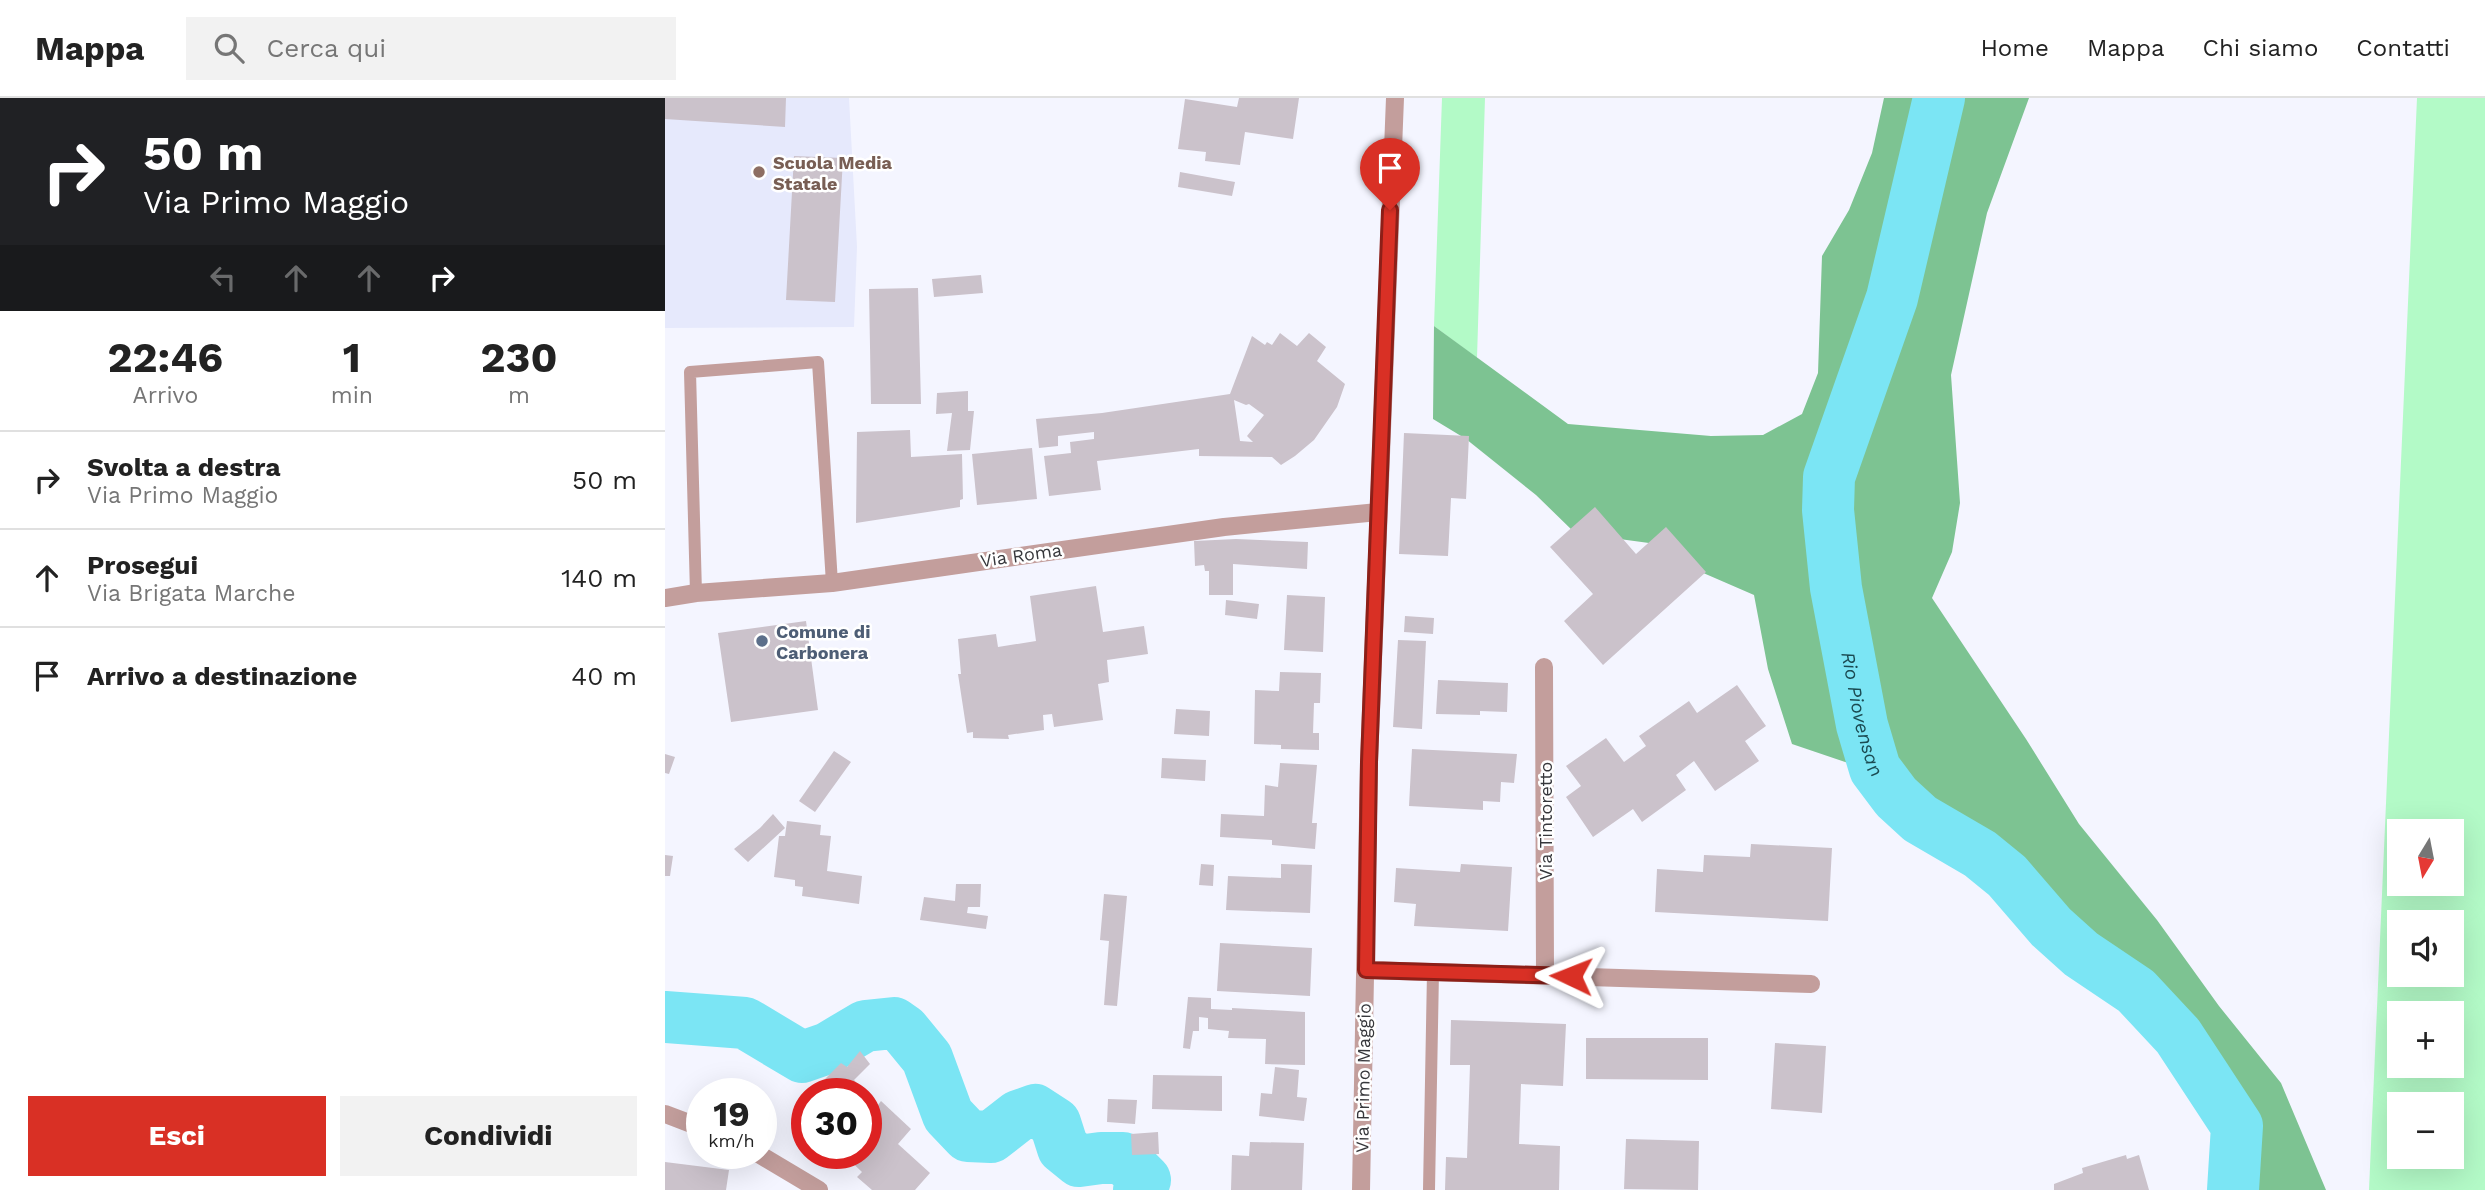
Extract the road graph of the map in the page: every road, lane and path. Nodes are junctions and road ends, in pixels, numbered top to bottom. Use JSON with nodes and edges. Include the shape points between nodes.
{"nodes":[{"id":1,"x":1395,"y":98,"type":"edge"},
{"id":2,"x":1378,"y":512,"type":"junction"},
{"id":3,"x":832,"y":583,"type":"junction"},
{"id":4,"x":696,"y":593,"type":"junction"},
{"id":5,"x":665,"y":598,"type":"edge"},
{"id":6,"x":1544,"y":667,"type":"dead end"},
{"id":7,"x":1366,"y":970,"type":"junction"},
{"id":8,"x":1433,"y":972,"type":"junction"},
{"id":9,"x":1545,"y":975,"type":"junction"},
{"id":10,"x":1811,"y":984,"type":"dead end"},
{"id":11,"x":665,"y":1114,"type":"edge"},
{"id":12,"x":686,"y":1122,"type":"edge"},
{"id":13,"x":777,"y":1165,"type":"edge"},
{"id":14,"x":819,"y":1190,"type":"edge"},
{"id":15,"x":1361,"y":1190,"type":"edge"},
{"id":16,"x":1429,"y":1190,"type":"edge"}],
"edges":[{"from":1,"to":2,"type":"street","name":"Via Primo Maggio"},
{"from":2,"to":3,"type":"street","name":"Via Roma","via":[[1224,527]]},
{"from":2,"to":7,"type":"street","name":"Via Primo Maggio"},
{"from":3,"to":4,"type":"street","name":"Via Roma"},
{"from":3,"to":4,"type":"lane","via":[[818,362],[690,373]]},
{"from":4,"to":5,"type":"street","name":"Via Roma"},
{"from":6,"to":9,"type":"street","name":"Via Tintoretto"},
{"from":7,"to":8,"type":"street"},
{"from":7,"to":15,"type":"street","name":"Via Primo Maggio"},
{"from":8,"to":9,"type":"street"},
{"from":8,"to":16,"type":"lane"},
{"from":9,"to":10,"type":"street"},
{"from":11,"to":12,"type":"street"},
{"from":13,"to":14,"type":"street"}]}
